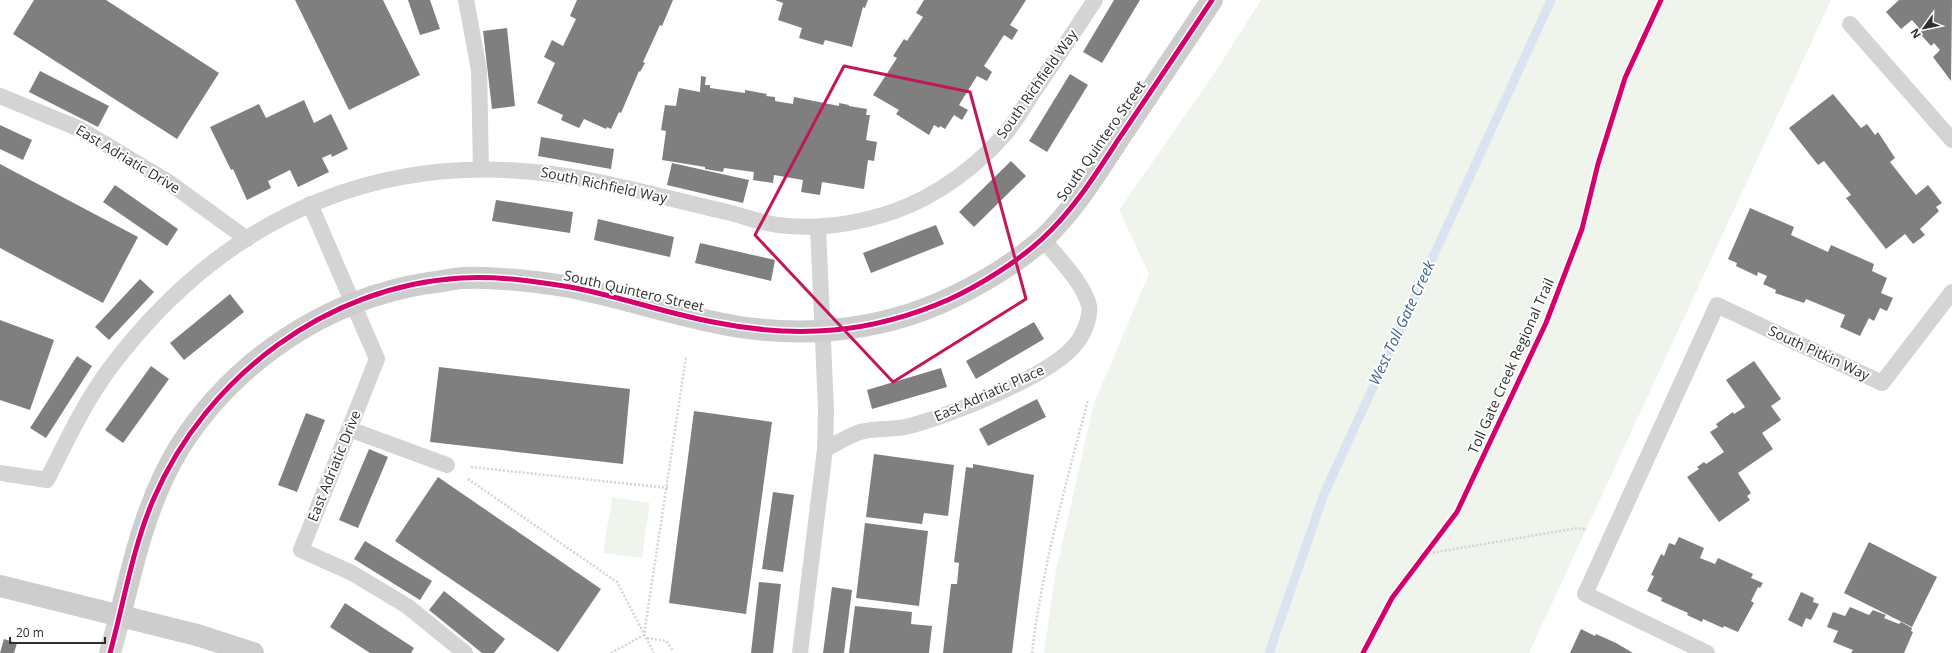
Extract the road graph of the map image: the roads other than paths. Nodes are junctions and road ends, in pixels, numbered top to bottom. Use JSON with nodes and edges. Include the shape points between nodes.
{"nodes":[{"id":1,"x":466,"y":0,"type":"edge"},
{"id":2,"x":1096,"y":0,"type":"edge"},
{"id":3,"x":1212,"y":0,"type":"edge"},
{"id":4,"x":1850,"y":24,"type":"dead end"},
{"id":5,"x":0,"y":96,"type":"edge"},
{"id":6,"x":1952,"y":140,"type":"edge"},
{"id":7,"x":481,"y":168,"type":"junction"},
{"id":8,"x":310,"y":204,"type":"junction"},
{"id":9,"x":818,"y":227,"type":"junction"},
{"id":10,"x":1043,"y":238,"type":"junction"},
{"id":11,"x":247,"y":239,"type":"junction"},
{"id":12,"x":1952,"y":292,"type":"edge"},
{"id":13,"x":353,"y":303,"type":"junction"},
{"id":14,"x":823,"y":331,"type":"junction"},
{"id":15,"x":349,"y":429,"type":"junction"},
{"id":16,"x":825,"y":449,"type":"junction"},
{"id":17,"x":447,"y":465,"type":"road end"},
{"id":18,"x":0,"y":474,"type":"edge"},
{"id":19,"x":0,"y":586,"type":"edge"},
{"id":20,"x":120,"y":616,"type":"junction"},
{"id":21,"x":110,"y":653,"type":"edge"},
{"id":22,"x":253,"y":653,"type":"edge"},
{"id":23,"x":465,"y":653,"type":"edge"},
{"id":24,"x":800,"y":653,"type":"edge"},
{"id":25,"x":1707,"y":653,"type":"edge"}],
"edges":[{"from":1,"to":7,"type":"lane","via":[[479,70]]},
{"from":2,"to":9,"type":"lane","name":"South Richfield Way","via":[[1007,132],[975,164],[939,189],[898,210],[856,222]]},
{"from":3,"to":10,"type":"street","name":"South Quintero Street","via":[[1083,192]]},
{"from":4,"to":6,"type":"lane"},
{"from":5,"to":11,"type":"lane","name":"East Adriatic Drive","via":[[80,129],[167,181]]},
{"from":7,"to":8,"type":"lane","name":"South Richfield Way","via":[[427,172],[369,184]]},
{"from":7,"to":9,"type":"lane","name":"South Richfield Way","via":[[542,172],[599,182],[784,226]]},
{"from":8,"to":11,"type":"lane","name":"South Richfield Way","via":[[289,213]]},
{"from":8,"to":13,"type":"lane","name":"East Adriatic Drive"},
{"from":9,"to":14,"type":"lane"},
{"from":10,"to":14,"type":"street","name":"South Quintero Street","via":[[1001,270],[952,298],[899,318],[862,327]]},
{"from":10,"to":16,"type":"lane","name":"East Adriatic Place","via":[[1082,289],[1089,306],[1087,322],[1076,345],[1049,366],[954,412],[904,427],[860,432]]},
{"from":11,"to":18,"type":"lane","name":"South Richfield Way","via":[[198,275],[149,320],[105,376],[73,426],[47,480]]},
{"from":12,"to":25,"type":"lane","name":"South Pitkin Way","via":[[1882,383],[1717,306],[1585,594]]},
{"from":13,"to":14,"type":"street","name":"South Quintero Street","via":[[404,287],[460,278],[516,279],[572,288],[718,323],[768,332]]},
{"from":13,"to":15,"type":"lane","name":"East Adriatic Drive","via":[[377,360]]},
{"from":13,"to":20,"type":"street","name":"South Quintero Street","via":[[299,330],[253,363],[204,414],[179,448],[154,499],[136,552]]},
{"from":14,"to":16,"type":"lane"},
{"from":15,"to":17,"type":"lane"},
{"from":15,"to":23,"type":"lane","name":"East Adriatic Drive","via":[[301,550],[352,573],[407,606]]},
{"from":16,"to":24,"type":"lane"},
{"from":19,"to":20,"type":"street"},
{"from":20,"to":21,"type":"street","name":"South Quintero Street"},
{"from":20,"to":22,"type":"street","via":[[197,634]]}]}
